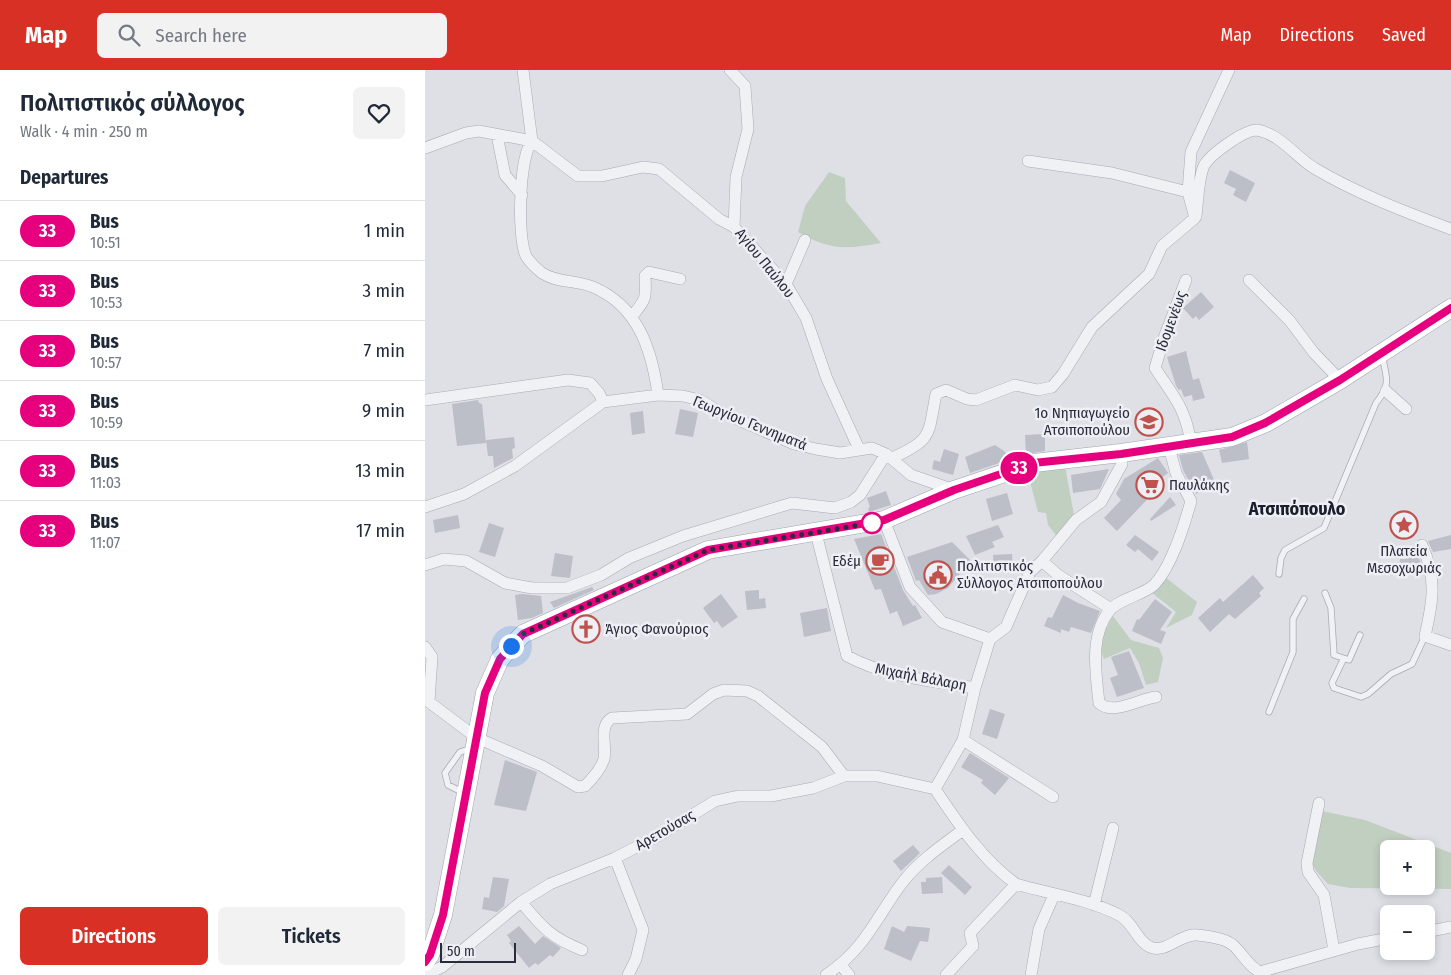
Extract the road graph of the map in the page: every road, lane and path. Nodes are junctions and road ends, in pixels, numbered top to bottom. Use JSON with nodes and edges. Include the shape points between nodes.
{"nodes":[{"id":1,"x":523,"y":70,"type":"edge"},
{"id":2,"x":730,"y":70,"type":"edge"},
{"id":3,"x":1229,"y":70,"type":"edge"},
{"id":4,"x":497,"y":135,"type":"junction"},
{"id":5,"x":532,"y":141,"type":"junction"},
{"id":6,"x":425,"y":148,"type":"edge"},
{"id":7,"x":1028,"y":161,"type":"dead end"},
{"id":8,"x":1188,"y":192,"type":"junction"},
{"id":9,"x":522,"y":195,"type":"junction"},
{"id":10,"x":1195,"y":218,"type":"junction"},
{"id":11,"x":735,"y":226,"type":"junction"},
{"id":12,"x":1451,"y":229,"type":"edge"},
{"id":13,"x":805,"y":240,"type":"dead end"},
{"id":14,"x":680,"y":279,"type":"dead end"},
{"id":15,"x":1186,"y":280,"type":"dead end"},
{"id":16,"x":1249,"y":280,"type":"dead end"},
{"id":17,"x":786,"y":284,"type":"junction"},
{"id":18,"x":1451,"y":308,"type":"edge"},
{"id":19,"x":632,"y":316,"type":"junction"},
{"id":20,"x":1377,"y":357,"type":"junction"},
{"id":21,"x":1340,"y":380,"type":"junction"},
{"id":22,"x":1386,"y":391,"type":"junction"},
{"id":23,"x":658,"y":395,"type":"junction"},
{"id":24,"x":425,"y":400,"type":"edge"},
{"id":25,"x":603,"y":402,"type":"junction"},
{"id":26,"x":1406,"y":409,"type":"dead end"},
{"id":27,"x":1191,"y":442,"type":"junction"},
{"id":28,"x":1169,"y":447,"type":"junction"},
{"id":29,"x":859,"y":449,"type":"junction"},
{"id":30,"x":1121,"y":454,"type":"junction"},
{"id":31,"x":889,"y":456,"type":"junction"},
{"id":32,"x":954,"y":490,"type":"junction"},
{"id":33,"x":425,"y":507,"type":"edge"},
{"id":34,"x":884,"y":520,"type":"junction"},
{"id":35,"x":816,"y":533,"type":"junction"},
{"id":36,"x":1422,"y":545,"type":"dead end"},
{"id":37,"x":1042,"y":561,"type":"junction"},
{"id":38,"x":425,"y":564,"type":"edge"},
{"id":39,"x":1279,"y":574,"type":"dead end"},
{"id":40,"x":1325,"y":593,"type":"dead end"},
{"id":41,"x":1304,"y":599,"type":"dead end"},
{"id":42,"x":1111,"y":609,"type":"junction"},
{"id":43,"x":1360,"y":635,"type":"dead end"},
{"id":44,"x":1425,"y":636,"type":"junction"},
{"id":45,"x":990,"y":639,"type":"junction"},
{"id":46,"x":1451,"y":645,"type":"edge"},
{"id":47,"x":425,"y":647,"type":"edge"},
{"id":48,"x":1343,"y":660,"type":"junction"},
{"id":49,"x":975,"y":688,"type":"junction"},
{"id":50,"x":1156,"y":697,"type":"dead end"},
{"id":51,"x":427,"y":703,"type":"edge"},
{"id":52,"x":1269,"y":712,"type":"dead end"},
{"id":53,"x":963,"y":740,"type":"junction"},
{"id":54,"x":477,"y":742,"type":"junction"},
{"id":55,"x":844,"y":776,"type":"junction"},
{"id":56,"x":935,"y":789,"type":"junction"},
{"id":57,"x":466,"y":794,"type":"junction"},
{"id":58,"x":1053,"y":797,"type":"dead end"},
{"id":59,"x":1319,"y":803,"type":"dead end"},
{"id":60,"x":1113,"y":828,"type":"dead end"},
{"id":61,"x":963,"y":830,"type":"junction"},
{"id":62,"x":615,"y":858,"type":"junction"},
{"id":63,"x":1016,"y":884,"type":"junction"},
{"id":64,"x":1054,"y":895,"type":"junction"},
{"id":65,"x":521,"y":902,"type":"junction"},
{"id":66,"x":1094,"y":904,"type":"junction"},
{"id":67,"x":1451,"y":927,"type":"edge"},
{"id":68,"x":1435,"y":930,"type":"edge"},
{"id":69,"x":1380,"y":940,"type":"edge"},
{"id":70,"x":582,"y":950,"type":"dead end"},
{"id":71,"x":1334,"y":950,"type":"junction"},
{"id":72,"x":425,"y":962,"type":"edge"},
{"id":73,"x":841,"y":965,"type":"junction"},
{"id":74,"x":1260,"y":973,"type":"edge"},
{"id":75,"x":425,"y":975,"type":"edge"},
{"id":76,"x":628,"y":975,"type":"edge"},
{"id":77,"x":826,"y":975,"type":"edge"},
{"id":78,"x":849,"y":975,"type":"edge"},
{"id":79,"x":946,"y":975,"type":"edge"},
{"id":80,"x":1031,"y":975,"type":"edge"}],
"edges":[{"from":1,"to":5,"type":"street"},
{"from":2,"to":11,"type":"street","name":"Αγίου Παύλου","via":[[745,86],[748,129],[736,177]]},
{"from":3,"to":8,"type":"street","via":[[1191,152]]},
{"from":4,"to":5,"type":"street"},
{"from":4,"to":6,"type":"street","via":[[466,133]]},
{"from":4,"to":9,"type":"street","via":[[505,175]]},
{"from":5,"to":9,"type":"street","via":[[522,165]]},
{"from":5,"to":11,"type":"street","via":[[577,176],[602,176],[643,167],[659,169],[719,219]]},
{"from":7,"to":8,"type":"street","via":[[1112,172]]},
{"from":8,"to":10,"type":"street"},
{"from":9,"to":19,"type":"street","via":[[521,236],[527,257],[542,273],[592,287]]},
{"from":10,"to":12,"type":"street","via":[[1203,167],[1217,152],[1240,136],[1257,130],[1273,136],[1313,167],[1360,192]]},
{"from":10,"to":31,"type":"street","via":[[1162,246],[1149,274],[1092,327],[1052,387],[1037,390],[1015,385],[976,400],[940,390],[936,394],[928,435],[911,450]]},
{"from":11,"to":17,"type":"street","name":"Αγίου Παύλου"},
{"from":13,"to":17,"type":"street"},
{"from":14,"to":19,"type":"street","via":[[649,272],[645,276],[647,294]]},
{"from":15,"to":27,"type":"street","name":"Ιδομενέως","via":[[1155,368],[1173,392],[1187,420]]},
{"from":16,"to":21,"type":"street","via":[[1290,321]]},
{"from":17,"to":29,"type":"street","name":"Αγίου Παύλου","via":[[806,318],[827,379]]},
{"from":18,"to":20,"type":"main road"},
{"from":19,"to":23,"type":"street","via":[[654,367]]},
{"from":20,"to":21,"type":"main road"},
{"from":20,"to":22,"type":"lane","via":[[1387,382]]},
{"from":21,"to":27,"type":"main road","via":[[1265,423],[1232,437]]},
{"from":22,"to":26,"type":"street"},
{"from":22,"to":39,"type":"lane","via":[[1376,403],[1325,528],[1285,550]]},
{"from":23,"to":25,"type":"street","name":"Γεωργίου Γεννηματά"},
{"from":23,"to":29,"type":"street","name":"Γεωργίου Γεννηματά","via":[[700,400],[794,444],[840,453]]},
{"from":24,"to":25,"type":"street","via":[[568,380],[590,383]]},
{"from":25,"to":33,"type":"street","name":"Γεωργίου Γεννηματά","via":[[515,466],[464,494]]},
{"from":27,"to":28,"type":"main road"},
{"from":28,"to":30,"type":"main road"},
{"from":28,"to":42,"type":"street","via":[[1191,501],[1184,527],[1167,567],[1153,585]]},
{"from":29,"to":31,"type":"street","name":"Γεωργίου Γεννηματά","via":[[872,448]]},
{"from":30,"to":32,"type":"main road","via":[[1033,463]]},
{"from":30,"to":37,"type":"street","via":[[1122,464],[1101,502],[1076,520]]},
{"from":31,"to":32,"type":"street","via":[[911,475]]},
{"from":31,"to":38,"type":"street","via":[[851,502],[835,508],[792,503],[683,536],[567,588],[531,588],[505,583],[466,560],[444,559]]},
{"from":32,"to":34,"type":"main road"},
{"from":34,"to":35,"type":"main road"},
{"from":34,"to":45,"type":"street","via":[[910,587],[942,622]]},
{"from":35,"to":49,"type":"street","name":"Μιχαήλ Βάλαρη","via":[[847,656],[868,667]]},
{"from":35,"to":54,"type":"main road","via":[[708,550],[523,634],[500,659],[485,693]]},
{"from":36,"to":44,"type":"street","via":[[1431,565],[1433,598]]},
{"from":37,"to":42,"type":"street"},
{"from":37,"to":45,"type":"street","via":[[1030,572],[1006,627]]},
{"from":40,"to":48,"type":"lane","via":[[1331,608],[1334,656]]},
{"from":41,"to":52,"type":"lane","via":[[1293,619],[1293,652]]},
{"from":42,"to":50,"type":"street","via":[[1098,636],[1095,651],[1099,703],[1111,709]]},
{"from":43,"to":48,"type":"lane","via":[[1349,660]]},
{"from":44,"to":46,"type":"street"},
{"from":44,"to":48,"type":"lane","via":[[1412,664],[1391,674],[1361,697],[1334,688],[1332,683]]},
{"from":45,"to":49,"type":"street"},
{"from":47,"to":51,"type":"street","via":[[432,657]]},
{"from":49,"to":53,"type":"street"},
{"from":51,"to":54,"type":"street"},
{"from":53,"to":56,"type":"street"},
{"from":53,"to":58,"type":"street"},
{"from":54,"to":55,"type":"street","via":[[542,766],[582,787],[603,762],[604,726],[612,718],[687,714],[718,692],[741,690],[758,696],[822,747]]},
{"from":54,"to":57,"type":"main road"},
{"from":54,"to":57,"type":"lane","via":[[460,752],[445,772],[448,785]]},
{"from":55,"to":56,"type":"street","name":"Αρετούσας","via":[[877,776]]},
{"from":55,"to":62,"type":"street","name":"Αρετούσας","via":[[813,788],[715,801]]},
{"from":56,"to":61,"type":"street"},
{"from":57,"to":72,"type":"main road","via":[[437,934]]},
{"from":59,"to":71,"type":"street","via":[[1307,863],[1308,872],[1323,895]]},
{"from":60,"to":66,"type":"street"},
{"from":61,"to":63,"type":"street"},
{"from":61,"to":73,"type":"street","via":[[924,858],[902,884],[867,937]]},
{"from":62,"to":65,"type":"street","name":"Αρετούσας","via":[[550,884]]},
{"from":62,"to":76,"type":"street","via":[[643,930],[636,959]]},
{"from":63,"to":64,"type":"street"},
{"from":63,"to":79,"type":"street","via":[[970,933],[973,946]]},
{"from":64,"to":66,"type":"street"},
{"from":64,"to":80,"type":"street","via":[[1039,929]]},
{"from":65,"to":70,"type":"street","via":[[548,933]]},
{"from":65,"to":75,"type":"street","name":"Αρετούσας","via":[[442,967]]},
{"from":66,"to":74,"type":"street","via":[[1126,920],[1149,947],[1163,947],[1195,934],[1231,943]]},
{"from":67,"to":68,"type":"street"},
{"from":69,"to":71,"type":"street"},
{"from":71,"to":74,"type":"street"},
{"from":73,"to":77,"type":"street"},
{"from":73,"to":78,"type":"street"}]}
